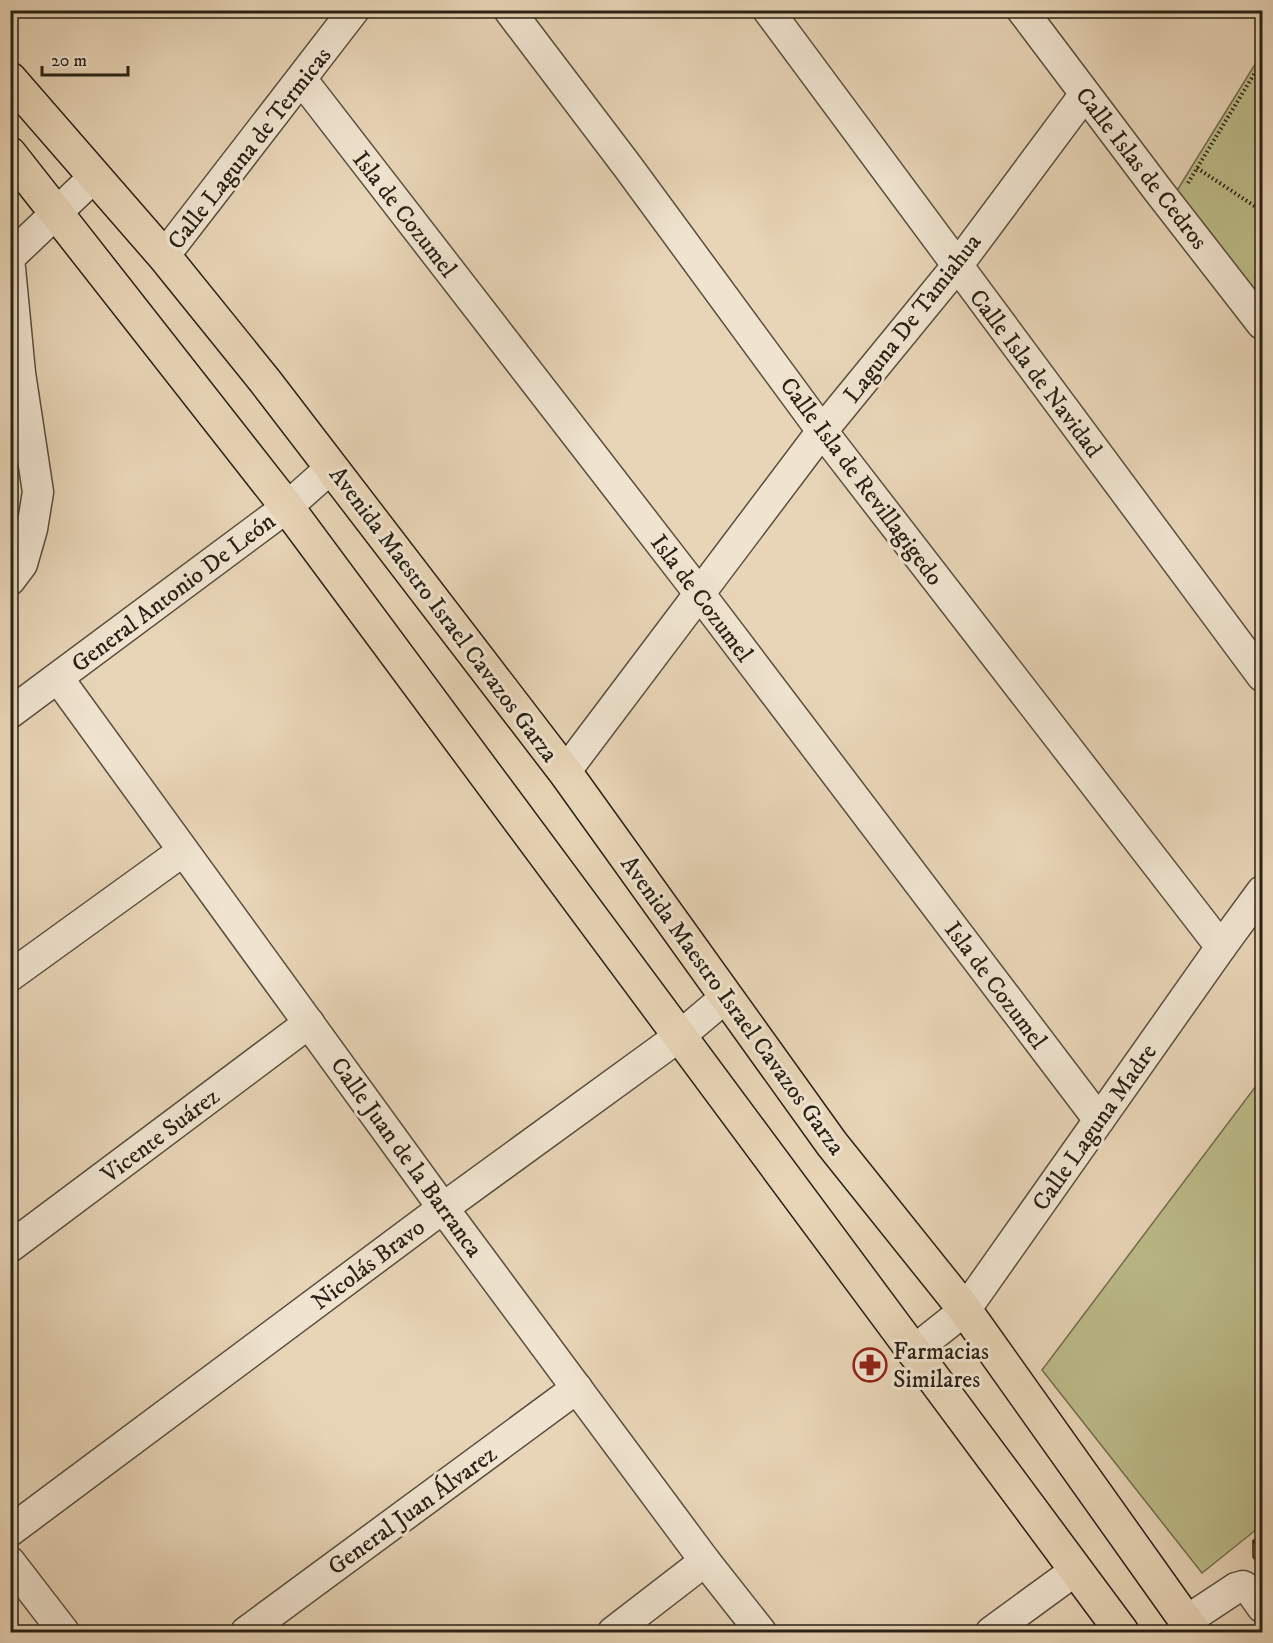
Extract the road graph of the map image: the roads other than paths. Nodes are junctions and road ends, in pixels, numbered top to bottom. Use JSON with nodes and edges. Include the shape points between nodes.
{"nodes":[{"id":1,"x":354,"y":10,"type":"edge"},
{"id":2,"x":509,"y":10,"type":"edge"},
{"id":3,"x":768,"y":10,"type":"edge"},
{"id":4,"x":1022,"y":10,"type":"edge"},
{"id":5,"x":10,"y":79,"type":"edge"},
{"id":6,"x":302,"y":80,"type":"junction"},
{"id":7,"x":1084,"y":94,"type":"junction"},
{"id":8,"x":10,"y":154,"type":"edge"},
{"id":9,"x":95,"y":176,"type":"junction"},
{"id":10,"x":57,"y":213,"type":"junction"},
{"id":11,"x":164,"y":256,"type":"junction"},
{"id":12,"x":10,"y":257,"type":"edge"},
{"id":13,"x":957,"y":266,"type":"junction"},
{"id":14,"x":10,"y":268,"type":"edge"},
{"id":15,"x":1263,"y":324,"type":"edge"},
{"id":16,"x":822,"y":431,"type":"junction"},
{"id":17,"x":332,"y":468,"type":"junction"},
{"id":18,"x":287,"y":507,"type":"junction"},
{"id":19,"x":10,"y":579,"type":"edge"},
{"id":20,"x":699,"y":593,"type":"junction"},
{"id":21,"x":1263,"y":676,"type":"edge"},
{"id":22,"x":58,"y":678,"type":"junction"},
{"id":23,"x":10,"y":713,"type":"edge"},
{"id":24,"x":565,"y":772,"type":"junction"},
{"id":25,"x":183,"y":851,"type":"junction"},
{"id":26,"x":1263,"y":891,"type":"edge"},
{"id":27,"x":1221,"y":947,"type":"junction"},
{"id":28,"x":10,"y":976,"type":"edge"},
{"id":29,"x":726,"y":997,"type":"junction"},
{"id":30,"x":309,"y":1023,"type":"junction"},
{"id":31,"x":681,"y":1035,"type":"junction"},
{"id":32,"x":1099,"y":1120,"type":"junction"},
{"id":33,"x":443,"y":1208,"type":"junction"},
{"id":34,"x":10,"y":1247,"type":"edge"},
{"id":35,"x":965,"y":1310,"type":"junction"},
{"id":36,"x":912,"y":1352,"type":"junction"},
{"id":37,"x":577,"y":1388,"type":"junction"},
{"id":38,"x":10,"y":1531,"type":"edge"},
{"id":39,"x":705,"y":1561,"type":"junction"},
{"id":40,"x":10,"y":1562,"type":"edge"},
{"id":41,"x":1076,"y":1570,"type":"junction"},
{"id":42,"x":1263,"y":1607,"type":"edge"},
{"id":43,"x":1190,"y":1627,"type":"edge"},
{"id":44,"x":64,"y":1632,"type":"edge"},
{"id":45,"x":246,"y":1632,"type":"edge"},
{"id":46,"x":613,"y":1632,"type":"edge"},
{"id":47,"x":761,"y":1632,"type":"edge"},
{"id":48,"x":991,"y":1632,"type":"edge"},
{"id":49,"x":1122,"y":1632,"type":"edge"}],
"edges":[{"from":1,"to":6,"type":"street","name":"Calle Laguna de Termicas"},
{"from":2,"to":16,"type":"street","name":"Calle Isla de Revillagigedo"},
{"from":3,"to":13,"type":"street","name":"Calle Isla de Navidad"},
{"from":4,"to":7,"type":"street","name":"Calle Islas de Cedros"},
{"from":5,"to":9,"type":"main road","name":"Avenida Maestro Israel Cavazos Garza"},
{"from":6,"to":11,"type":"street","name":"Calle Laguna de Termicas"},
{"from":6,"to":20,"type":"street","name":"Isla de Cozumel"},
{"from":7,"to":13,"type":"street","name":"Laguna De Tamiahua"},
{"from":7,"to":15,"type":"street","name":"Calle Islas de Cedros"},
{"from":8,"to":10,"type":"main road"},
{"from":9,"to":10,"type":"street"},
{"from":9,"to":11,"type":"main road","name":"Avenida Maestro Israel Cavazos Garza"},
{"from":10,"to":12,"type":"street"},
{"from":10,"to":18,"type":"main road"},
{"from":11,"to":17,"type":"main road","name":"Avenida Maestro Israel Cavazos Garza"},
{"from":13,"to":16,"type":"street","name":"Laguna De Tamiahua"},
{"from":13,"to":21,"type":"street","name":"Calle Isla de Navidad"},
{"from":14,"to":19,"type":"street","via":[[20,373],[38,492],[22,564]]},
{"from":16,"to":20,"type":"street","name":"Laguna De Tamiahua"},
{"from":16,"to":27,"type":"street","name":"Calle Isla de Revillagigedo"},
{"from":17,"to":18,"type":"street","name":"General Antonio De León"},
{"from":17,"to":24,"type":"main road","name":"Avenida Maestro Israel Cavazos Garza"},
{"from":18,"to":22,"type":"street","name":"General Antonio De León"},
{"from":18,"to":31,"type":"main road"},
{"from":20,"to":24,"type":"street","name":"Laguna De Tamiahua"},
{"from":20,"to":32,"type":"street","name":"Isla de Cozumel"},
{"from":22,"to":23,"type":"street","name":"General Antonio De León"},
{"from":22,"to":25,"type":"street","name":"Calle Juan de la Barranca"},
{"from":24,"to":29,"type":"main road","name":"Avenida Maestro Israel Cavazos Garza"},
{"from":25,"to":28,"type":"street"},
{"from":25,"to":30,"type":"street","name":"Calle Juan de la Barranca"},
{"from":26,"to":27,"type":"street","name":"Calle Laguna Madre"},
{"from":27,"to":32,"type":"street","name":"Calle Laguna Madre"},
{"from":29,"to":31,"type":"street","name":"Nicolás Bravo"},
{"from":29,"to":35,"type":"main road","name":"Avenida Maestro Israel Cavazos Garza","via":[[832,1144]]},
{"from":30,"to":33,"type":"street","name":"Calle Juan de la Barranca"},
{"from":30,"to":34,"type":"street","name":"Vicente Suárez"},
{"from":31,"to":33,"type":"street","name":"Nicolás Bravo"},
{"from":31,"to":36,"type":"main road"},
{"from":32,"to":35,"type":"street","name":"Calle Laguna Madre"},
{"from":33,"to":37,"type":"street","name":"Calle Juan de la Barranca"},
{"from":33,"to":38,"type":"street","name":"Nicolás Bravo"},
{"from":35,"to":36,"type":"street","name":"Calle Laguna Madre"},
{"from":35,"to":43,"type":"main road","name":"Avenida Maestro Israel Cavazos Garza"},
{"from":36,"to":41,"type":"main road"},
{"from":37,"to":39,"type":"street","name":"Calle Juan de la Barranca"},
{"from":37,"to":45,"type":"street","name":"General Juan Álvarez"},
{"from":39,"to":46,"type":"street"},
{"from":39,"to":47,"type":"street","name":"Calle Juan de la Barranca"},
{"from":40,"to":44,"type":"street"},
{"from":41,"to":48,"type":"street"},
{"from":41,"to":49,"type":"main road"},
{"from":42,"to":43,"type":"street","via":[[1243,1586]]}]}
